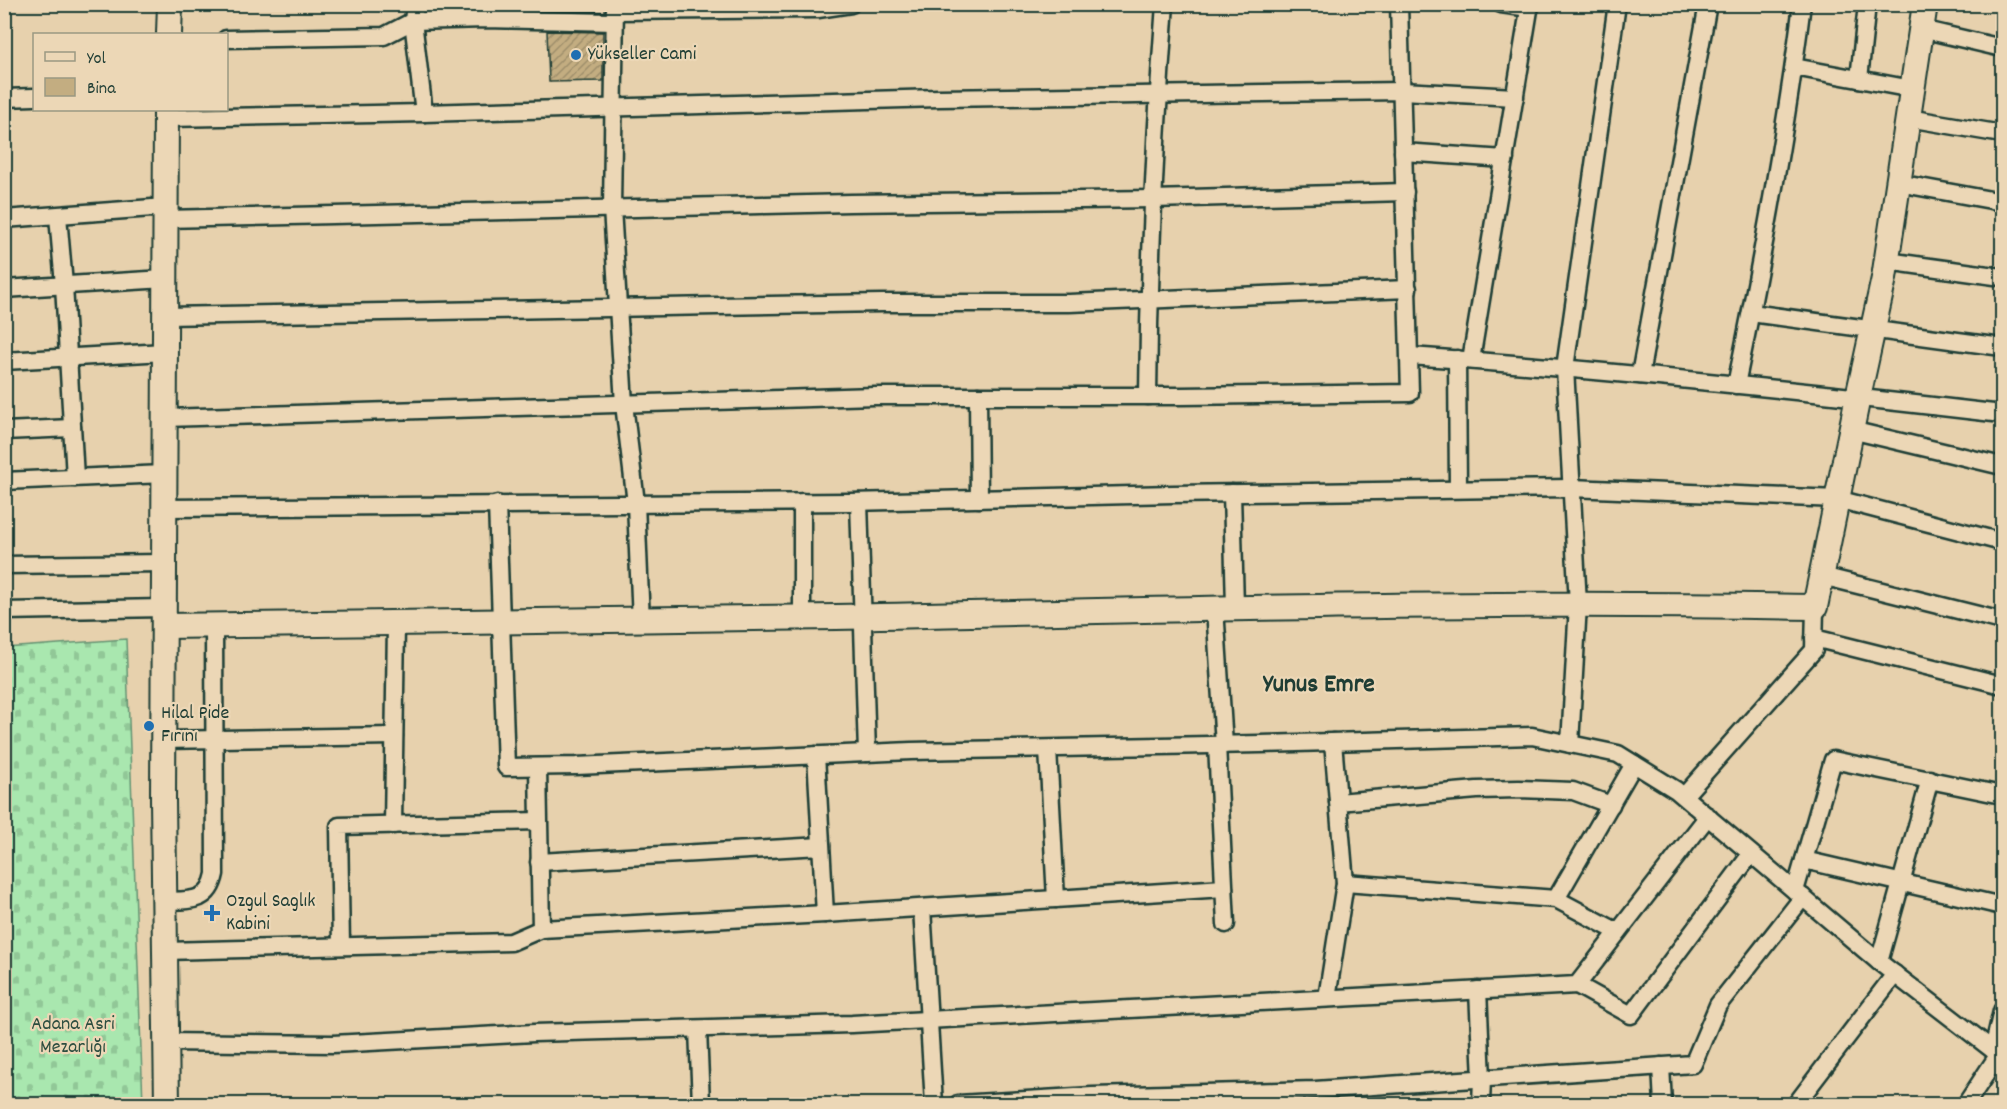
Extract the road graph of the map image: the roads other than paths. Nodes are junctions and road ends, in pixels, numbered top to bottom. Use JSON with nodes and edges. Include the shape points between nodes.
{"nodes":[{"id":1,"x":171,"y":4,"type":"edge"},
{"id":2,"x":851,"y":4,"type":"edge"},
{"id":3,"x":1165,"y":4,"type":"edge"},
{"id":4,"x":1399,"y":4,"type":"edge"},
{"id":5,"x":1501,"y":4,"type":"edge"},
{"id":6,"x":1617,"y":4,"type":"edge"},
{"id":7,"x":1708,"y":4,"type":"edge"},
{"id":8,"x":1802,"y":4,"type":"edge"},
{"id":9,"x":1867,"y":4,"type":"edge"},
{"id":10,"x":1925,"y":4,"type":"edge"},
{"id":11,"x":1530,"y":6,"type":"edge"},
{"id":12,"x":615,"y":12,"type":"edge"},
{"id":13,"x":414,"y":13,"type":"edge"},
{"id":14,"x":1921,"y":29,"type":"junction"},
{"id":15,"x":169,"y":33,"type":"edge"},
{"id":16,"x":228,"y":39,"type":"edge"},
{"id":17,"x":2002,"y":48,"type":"edge"},
{"id":18,"x":1794,"y":67,"type":"junction"},
{"id":19,"x":1859,"y":79,"type":"junction"},
{"id":20,"x":1912,"y":89,"type":"junction"},
{"id":21,"x":1402,"y":91,"type":"junction"},
{"id":22,"x":1158,"y":95,"type":"junction"},
{"id":23,"x":33,"y":97,"type":"edge"},
{"id":24,"x":1515,"y":97,"type":"junction"},
{"id":25,"x":4,"y":98,"type":"edge"},
{"id":26,"x":615,"y":108,"type":"junction"},
{"id":27,"x":424,"y":113,"type":"junction"},
{"id":28,"x":166,"y":114,"type":"edge"},
{"id":29,"x":1908,"y":118,"type":"junction"},
{"id":30,"x":2002,"y":134,"type":"edge"},
{"id":31,"x":1403,"y":152,"type":"junction"},
{"id":32,"x":1504,"y":159,"type":"junction"},
{"id":33,"x":1898,"y":183,"type":"junction"},
{"id":34,"x":1405,"y":192,"type":"junction"},
{"id":35,"x":1153,"y":200,"type":"junction"},
{"id":36,"x":2002,"y":202,"type":"edge"},
{"id":37,"x":612,"y":208,"type":"junction"},
{"id":38,"x":165,"y":213,"type":"junction"},
{"id":39,"x":58,"y":216,"type":"junction"},
{"id":40,"x":4,"y":219,"type":"edge"},
{"id":41,"x":1887,"y":261,"type":"junction"},
{"id":42,"x":2002,"y":277,"type":"edge"},
{"id":43,"x":165,"y":279,"type":"junction"},
{"id":44,"x":64,"y":285,"type":"junction"},
{"id":45,"x":4,"y":289,"type":"edge"},
{"id":46,"x":1408,"y":289,"type":"junction"},
{"id":47,"x":1148,"y":300,"type":"junction"},
{"id":48,"x":618,"y":309,"type":"junction"},
{"id":49,"x":1751,"y":313,"type":"junction"},
{"id":50,"x":165,"y":316,"type":"junction"},
{"id":51,"x":1872,"y":330,"type":"junction"},
{"id":52,"x":2002,"y":347,"type":"edge"},
{"id":53,"x":165,"y":352,"type":"junction"},
{"id":54,"x":1410,"y":356,"type":"junction"},
{"id":55,"x":68,"y":357,"type":"junction"},
{"id":56,"x":1464,"y":360,"type":"junction"},
{"id":57,"x":4,"y":361,"type":"edge"},
{"id":58,"x":1564,"y":368,"type":"junction"},
{"id":59,"x":1641,"y":375,"type":"junction"},
{"id":60,"x":1736,"y":385,"type":"junction"},
{"id":61,"x":978,"y":396,"type":"junction"},
{"id":62,"x":1148,"y":396,"type":"junction"},
{"id":63,"x":1857,"y":397,"type":"junction"},
{"id":64,"x":624,"y":404,"type":"junction"},
{"id":65,"x":2002,"y":414,"type":"edge"},
{"id":66,"x":165,"y":418,"type":"junction"},
{"id":67,"x":72,"y":428,"type":"junction"},
{"id":68,"x":1851,"y":430,"type":"junction"},
{"id":69,"x":4,"y":431,"type":"edge"},
{"id":70,"x":2002,"y":466,"type":"edge"},
{"id":71,"x":164,"y":474,"type":"junction"},
{"id":72,"x":75,"y":478,"type":"junction"},
{"id":73,"x":4,"y":481,"type":"edge"},
{"id":74,"x":1571,"y":488,"type":"junction"},
{"id":75,"x":1458,"y":489,"type":"junction"},
{"id":76,"x":1232,"y":493,"type":"junction"},
{"id":77,"x":979,"y":499,"type":"junction"},
{"id":78,"x":1837,"y":499,"type":"junction"},
{"id":79,"x":802,"y":502,"type":"junction"},
{"id":80,"x":859,"y":502,"type":"junction"},
{"id":81,"x":636,"y":503,"type":"junction"},
{"id":82,"x":497,"y":504,"type":"junction"},
{"id":83,"x":164,"y":508,"type":"junction"},
{"id":84,"x":2002,"y":542,"type":"edge"},
{"id":85,"x":164,"y":563,"type":"junction"},
{"id":86,"x":4,"y":565,"type":"edge"},
{"id":87,"x":1822,"y":576,"type":"junction"},
{"id":88,"x":1578,"y":604,"type":"junction"},
{"id":89,"x":1815,"y":607,"type":"junction"},
{"id":90,"x":1225,"y":608,"type":"junction"},
{"id":91,"x":4,"y":611,"type":"edge"},
{"id":92,"x":863,"y":616,"type":"junction"},
{"id":93,"x":164,"y":617,"type":"junction"},
{"id":94,"x":802,"y":618,"type":"junction"},
{"id":95,"x":641,"y":621,"type":"junction"},
{"id":96,"x":2002,"y":621,"type":"edge"},
{"id":97,"x":396,"y":625,"type":"junction"},
{"id":98,"x":502,"y":625,"type":"junction"},
{"id":99,"x":214,"y":626,"type":"junction"},
{"id":100,"x":1814,"y":638,"type":"junction"},
{"id":101,"x":2002,"y":685,"type":"edge"},
{"id":102,"x":394,"y":736,"type":"junction"},
{"id":103,"x":215,"y":739,"type":"junction"},
{"id":104,"x":163,"y":740,"type":"junction"},
{"id":105,"x":1333,"y":742,"type":"junction"},
{"id":106,"x":1570,"y":744,"type":"junction"},
{"id":107,"x":1220,"y":745,"type":"junction"},
{"id":108,"x":1048,"y":748,"type":"junction"},
{"id":109,"x":867,"y":753,"type":"junction"},
{"id":110,"x":816,"y":755,"type":"junction"},
{"id":111,"x":1634,"y":764,"type":"junction"},
{"id":112,"x":538,"y":767,"type":"junction"},
{"id":113,"x":1929,"y":779,"type":"junction"},
{"id":114,"x":2002,"y":795,"type":"edge"},
{"id":115,"x":1683,"y":796,"type":"junction"},
{"id":116,"x":1338,"y":801,"type":"junction"},
{"id":117,"x":1611,"y":805,"type":"junction"},
{"id":118,"x":1708,"y":816,"type":"junction"},
{"id":119,"x":538,"y":821,"type":"junction"},
{"id":120,"x":393,"y":825,"type":"junction"},
{"id":121,"x":821,"y":846,"type":"junction"},
{"id":122,"x":1751,"y":854,"type":"junction"},
{"id":123,"x":1804,"y":860,"type":"junction"},
{"id":124,"x":539,"y":862,"type":"junction"},
{"id":125,"x":1345,"y":883,"type":"junction"},
{"id":126,"x":1901,"y":883,"type":"junction"},
{"id":127,"x":1224,"y":888,"type":"junction"},
{"id":128,"x":1799,"y":894,"type":"junction"},
{"id":129,"x":1056,"y":899,"type":"junction"},
{"id":130,"x":1556,"y":899,"type":"junction"},
{"id":131,"x":164,"y":901,"type":"junction"},
{"id":132,"x":2002,"y":906,"type":"edge"},
{"id":133,"x":922,"y":908,"type":"junction"},
{"id":134,"x":825,"y":914,"type":"junction"},
{"id":135,"x":1226,"y":924,"type":"dead end"},
{"id":136,"x":541,"y":929,"type":"junction"},
{"id":137,"x":1618,"y":932,"type":"junction"},
{"id":138,"x":341,"y":946,"type":"junction"},
{"id":139,"x":165,"y":951,"type":"junction"},
{"id":140,"x":1879,"y":962,"type":"junction"},
{"id":141,"x":1895,"y":974,"type":"junction"},
{"id":142,"x":1577,"y":985,"type":"junction"},
{"id":143,"x":1478,"y":990,"type":"junction"},
{"id":144,"x":1327,"y":998,"type":"junction"},
{"id":145,"x":2002,"y":1011,"type":"edge"},
{"id":146,"x":929,"y":1020,"type":"junction"},
{"id":147,"x":698,"y":1029,"type":"junction"},
{"id":148,"x":166,"y":1042,"type":"junction"},
{"id":149,"x":1998,"y":1054,"type":"edge"},
{"id":150,"x":1661,"y":1066,"type":"junction"},
{"id":151,"x":1482,"y":1079,"type":"junction"},
{"id":152,"x":167,"y":1104,"type":"edge"},
{"id":153,"x":701,"y":1104,"type":"edge"},
{"id":154,"x":934,"y":1104,"type":"edge"},
{"id":155,"x":958,"y":1104,"type":"edge"},
{"id":156,"x":1481,"y":1104,"type":"edge"},
{"id":157,"x":1663,"y":1104,"type":"edge"},
{"id":158,"x":1796,"y":1104,"type":"edge"},
{"id":159,"x":1966,"y":1104,"type":"edge"}],
"edges":[{"from":1,"to":15,"type":"main road"},
{"from":2,"to":12,"type":"street","via":[[818,9]]},
{"from":3,"to":22,"type":"street"},
{"from":4,"to":21,"type":"street"},
{"from":5,"to":11,"type":"street"},
{"from":6,"to":58,"type":"street"},
{"from":7,"to":59,"type":"street"},
{"from":8,"to":18,"type":"street"},
{"from":9,"to":19,"type":"street"},
{"from":10,"to":14,"type":"main road"},
{"from":11,"to":24,"type":"street"},
{"from":12,"to":13,"type":"street","via":[[486,19]]},
{"from":12,"to":26,"type":"street"},
{"from":13,"to":16,"type":"street","via":[[384,36]]},
{"from":13,"to":27,"type":"street"},
{"from":14,"to":17,"type":"street"},
{"from":14,"to":20,"type":"main road"},
{"from":18,"to":19,"type":"street"},
{"from":18,"to":49,"type":"street"},
{"from":19,"to":20,"type":"street"},
{"from":20,"to":29,"type":"main road"},
{"from":21,"to":22,"type":"street"},
{"from":21,"to":24,"type":"street"},
{"from":21,"to":31,"type":"street"},
{"from":22,"to":26,"type":"street"},
{"from":22,"to":35,"type":"street"},
{"from":23,"to":25,"type":"street"},
{"from":24,"to":32,"type":"street"},
{"from":26,"to":27,"type":"street"},
{"from":26,"to":37,"type":"street"},
{"from":27,"to":28,"type":"street"},
{"from":28,"to":38,"type":"main road"},
{"from":29,"to":30,"type":"street"},
{"from":29,"to":33,"type":"main road"},
{"from":31,"to":32,"type":"street"},
{"from":31,"to":34,"type":"street"},
{"from":32,"to":56,"type":"street"},
{"from":33,"to":36,"type":"street"},
{"from":33,"to":41,"type":"main road"},
{"from":34,"to":35,"type":"street"},
{"from":34,"to":46,"type":"street"},
{"from":35,"to":37,"type":"street"},
{"from":35,"to":47,"type":"street"},
{"from":37,"to":38,"type":"street"},
{"from":37,"to":48,"type":"street"},
{"from":38,"to":39,"type":"street"},
{"from":38,"to":43,"type":"main road"},
{"from":39,"to":40,"type":"street"},
{"from":39,"to":44,"type":"street"},
{"from":41,"to":42,"type":"street"},
{"from":41,"to":51,"type":"main road"},
{"from":43,"to":44,"type":"street"},
{"from":43,"to":50,"type":"main road"},
{"from":44,"to":45,"type":"street"},
{"from":44,"to":55,"type":"street"},
{"from":46,"to":47,"type":"street"},
{"from":46,"to":54,"type":"street"},
{"from":47,"to":48,"type":"street"},
{"from":47,"to":62,"type":"street"},
{"from":48,"to":50,"type":"street"},
{"from":48,"to":64,"type":"street"},
{"from":49,"to":51,"type":"street"},
{"from":49,"to":60,"type":"street"},
{"from":50,"to":53,"type":"main road"},
{"from":51,"to":52,"type":"street"},
{"from":51,"to":63,"type":"main road"},
{"from":53,"to":55,"type":"street"},
{"from":53,"to":66,"type":"main road"},
{"from":54,"to":56,"type":"street"},
{"from":54,"to":62,"type":"street","via":[[1410,393]]},
{"from":55,"to":57,"type":"street"},
{"from":55,"to":67,"type":"street"},
{"from":56,"to":58,"type":"street"},
{"from":56,"to":75,"type":"street"},
{"from":58,"to":59,"type":"street"},
{"from":58,"to":74,"type":"street"},
{"from":59,"to":60,"type":"street"},
{"from":60,"to":63,"type":"street"},
{"from":61,"to":62,"type":"street"},
{"from":61,"to":64,"type":"street"},
{"from":61,"to":77,"type":"street"},
{"from":63,"to":65,"type":"street"},
{"from":63,"to":68,"type":"main road"},
{"from":64,"to":66,"type":"street"},
{"from":64,"to":81,"type":"street"},
{"from":66,"to":71,"type":"main road"},
{"from":67,"to":69,"type":"street"},
{"from":67,"to":72,"type":"street"},
{"from":68,"to":70,"type":"street"},
{"from":68,"to":78,"type":"main road"},
{"from":71,"to":72,"type":"street"},
{"from":71,"to":83,"type":"main road"},
{"from":72,"to":73,"type":"street"},
{"from":74,"to":75,"type":"street"},
{"from":74,"to":78,"type":"street"},
{"from":74,"to":88,"type":"street"},
{"from":75,"to":76,"type":"street"},
{"from":76,"to":77,"type":"street"},
{"from":76,"to":90,"type":"street"},
{"from":77,"to":80,"type":"street"},
{"from":78,"to":84,"type":"street"},
{"from":78,"to":87,"type":"main road"},
{"from":79,"to":80,"type":"street"},
{"from":79,"to":81,"type":"street"},
{"from":79,"to":94,"type":"street"},
{"from":80,"to":92,"type":"street"},
{"from":81,"to":82,"type":"street"},
{"from":81,"to":95,"type":"street"},
{"from":82,"to":83,"type":"street"},
{"from":82,"to":98,"type":"street"},
{"from":83,"to":85,"type":"main road"},
{"from":85,"to":86,"type":"street"},
{"from":85,"to":93,"type":"main road"},
{"from":87,"to":89,"type":"main road"},
{"from":87,"to":96,"type":"street"},
{"from":88,"to":89,"type":"main road"},
{"from":88,"to":90,"type":"main road"},
{"from":88,"to":106,"type":"street"},
{"from":89,"to":100,"type":"street"},
{"from":90,"to":92,"type":"main road"},
{"from":90,"to":107,"type":"street"},
{"from":91,"to":93,"type":"street"},
{"from":92,"to":94,"type":"main road"},
{"from":92,"to":109,"type":"street"},
{"from":93,"to":99,"type":"main road"},
{"from":93,"to":104,"type":"main road"},
{"from":94,"to":95,"type":"main road"},
{"from":95,"to":98,"type":"main road"},
{"from":97,"to":98,"type":"main road"},
{"from":97,"to":99,"type":"main road"},
{"from":97,"to":102,"type":"street"},
{"from":98,"to":112,"type":"street","via":[[506,768]]},
{"from":99,"to":103,"type":"street"},
{"from":100,"to":101,"type":"street"},
{"from":100,"to":115,"type":"street","via":[[1814,650]]},
{"from":102,"to":103,"type":"street"},
{"from":102,"to":120,"type":"street"},
{"from":103,"to":104,"type":"street"},
{"from":103,"to":131,"type":"street","via":[[213,881],[207,892],[195,900]]},
{"from":104,"to":131,"type":"main road"},
{"from":105,"to":106,"type":"street","via":[[1532,736]]},
{"from":105,"to":107,"type":"street"},
{"from":105,"to":116,"type":"street"},
{"from":106,"to":111,"type":"street","via":[[1618,754]]},
{"from":107,"to":108,"type":"street"},
{"from":107,"to":127,"type":"street"},
{"from":108,"to":109,"type":"street"},
{"from":108,"to":129,"type":"street"},
{"from":109,"to":110,"type":"street"},
{"from":110,"to":112,"type":"street"},
{"from":110,"to":121,"type":"street"},
{"from":111,"to":115,"type":"street"},
{"from":111,"to":117,"type":"street"},
{"from":112,"to":119,"type":"street"},
{"from":113,"to":114,"type":"street"},
{"from":113,"to":123,"type":"street","via":[[1833,760]]},
{"from":113,"to":126,"type":"street"},
{"from":115,"to":118,"type":"street"},
{"from":116,"to":117,"type":"street","via":[[1519,789],[1573,791]]},
{"from":116,"to":125,"type":"street"},
{"from":117,"to":130,"type":"street"},
{"from":118,"to":122,"type":"street"},
{"from":118,"to":137,"type":"street"},
{"from":119,"to":120,"type":"street"},
{"from":119,"to":124,"type":"street"},
{"from":120,"to":138,"type":"street","via":[[339,826]]},
{"from":121,"to":124,"type":"street"},
{"from":121,"to":134,"type":"street"},
{"from":122,"to":128,"type":"street"},
{"from":122,"to":142,"type":"street","via":[[1630,1015]]},
{"from":123,"to":126,"type":"street"},
{"from":123,"to":128,"type":"street"},
{"from":124,"to":136,"type":"street"},
{"from":125,"to":130,"type":"street"},
{"from":125,"to":144,"type":"street"},
{"from":126,"to":132,"type":"street"},
{"from":126,"to":140,"type":"street"},
{"from":127,"to":129,"type":"street"},
{"from":127,"to":135,"type":"street"},
{"from":128,"to":140,"type":"street"},
{"from":128,"to":150,"type":"street","via":[[1718,1005],[1693,1064]]},
{"from":129,"to":133,"type":"street"},
{"from":130,"to":137,"type":"street"},
{"from":131,"to":139,"type":"main road"},
{"from":133,"to":134,"type":"street"},
{"from":133,"to":146,"type":"street"},
{"from":134,"to":136,"type":"street"},
{"from":136,"to":138,"type":"street","via":[[511,942]]},
{"from":137,"to":142,"type":"street"},
{"from":138,"to":139,"type":"street"},
{"from":139,"to":148,"type":"main road"},
{"from":140,"to":141,"type":"street"},
{"from":141,"to":149,"type":"street"},
{"from":141,"to":158,"type":"street"},
{"from":142,"to":143,"type":"street"},
{"from":143,"to":144,"type":"street"},
{"from":143,"to":151,"type":"street"},
{"from":144,"to":146,"type":"street"},
{"from":145,"to":149,"type":"street"},
{"from":146,"to":147,"type":"street"},
{"from":146,"to":154,"type":"street"},
{"from":147,"to":148,"type":"street","via":[[333,1044]]},
{"from":147,"to":153,"type":"street"},
{"from":148,"to":152,"type":"main road"},
{"from":149,"to":159,"type":"street"},
{"from":150,"to":151,"type":"street"},
{"from":150,"to":157,"type":"street"},
{"from":151,"to":155,"type":"street","via":[[1315,1090]]},
{"from":151,"to":156,"type":"street"}]}
